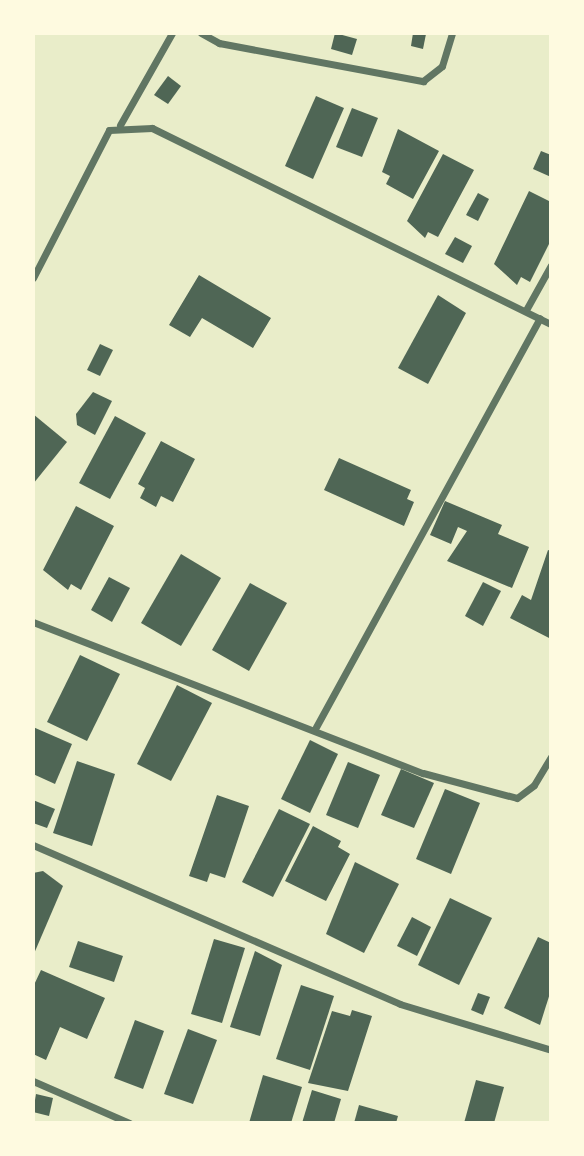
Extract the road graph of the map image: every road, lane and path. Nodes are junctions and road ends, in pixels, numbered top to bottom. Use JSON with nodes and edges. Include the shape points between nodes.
{"nodes":[{"id":1,"x":173,"y":33,"type":"edge"},
{"id":2,"x":201,"y":33,"type":"edge"},
{"id":3,"x":452,"y":33,"type":"edge"},
{"id":4,"x":120,"y":125,"type":"junction"},
{"id":5,"x":551,"y":265,"type":"edge"},
{"id":6,"x":33,"y":278,"type":"edge"},
{"id":7,"x":526,"y":310,"type":"junction"},
{"id":8,"x":540,"y":318,"type":"junction"},
{"id":9,"x":551,"y":324,"type":"edge"},
{"id":10,"x":33,"y":622,"type":"edge"},
{"id":11,"x":316,"y":727,"type":"junction"},
{"id":12,"x":551,"y":757,"type":"edge"},
{"id":13,"x":33,"y":845,"type":"edge"},
{"id":14,"x":551,"y":1050,"type":"edge"},
{"id":15,"x":33,"y":1081,"type":"edge"},
{"id":16,"x":129,"y":1123,"type":"edge"}],
"edges":[{"from":1,"to":4,"type":"street"},
{"from":2,"to":3,"type":"street","via":[[219,43],[423,81],[442,66]]},
{"from":4,"to":6,"type":"street","via":[[109,131]]},
{"from":4,"to":7,"type":"street","via":[[152,128]]},
{"from":5,"to":7,"type":"street"},
{"from":7,"to":8,"type":"street"},
{"from":8,"to":9,"type":"street"},
{"from":8,"to":11,"type":"street"},
{"from":10,"to":11,"type":"street"},
{"from":11,"to":12,"type":"street","via":[[424,773],[517,798],[534,785]]},
{"from":13,"to":14,"type":"street","via":[[400,1004]]},
{"from":15,"to":16,"type":"street"}]}
